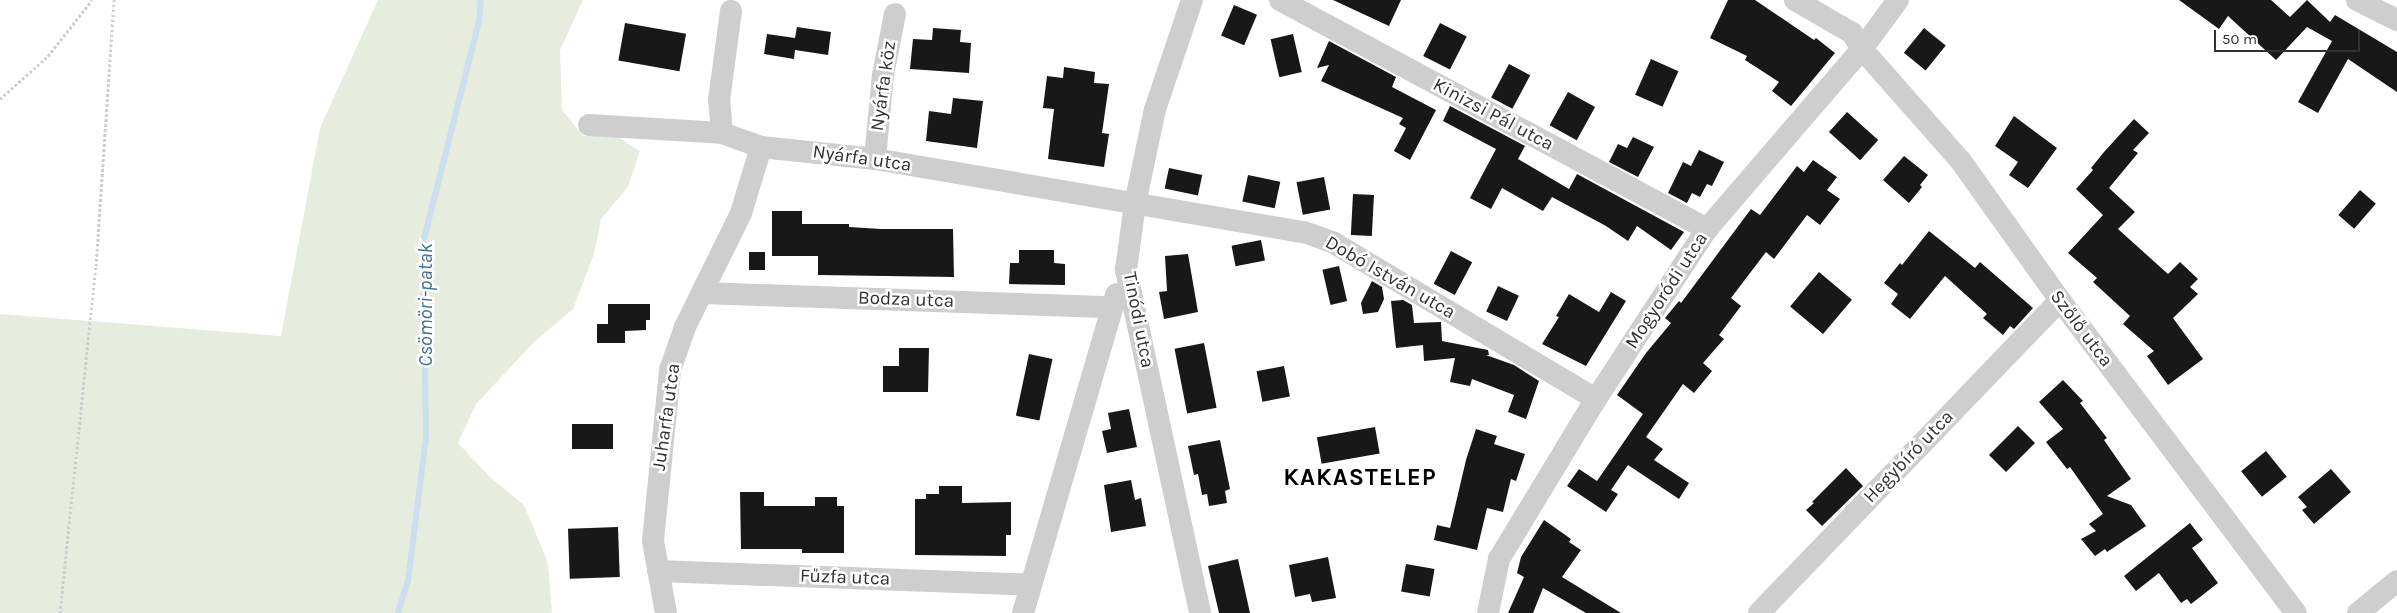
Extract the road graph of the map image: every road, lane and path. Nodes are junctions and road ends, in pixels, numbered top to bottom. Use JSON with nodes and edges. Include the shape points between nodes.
{"nodes":[{"id":1,"x":92,"y":0,"type":"edge"},
{"id":2,"x":114,"y":0,"type":"edge"},
{"id":3,"x":1192,"y":0,"type":"edge"},
{"id":4,"x":1280,"y":0,"type":"edge"},
{"id":5,"x":1795,"y":0,"type":"edge"},
{"id":6,"x":1898,"y":0,"type":"edge"},
{"id":7,"x":2357,"y":0,"type":"edge"},
{"id":8,"x":731,"y":11,"type":"dead end"},
{"id":9,"x":895,"y":14,"type":"dead end"},
{"id":10,"x":2397,"y":20,"type":"edge"},
{"id":11,"x":1862,"y":48,"type":"junction"},
{"id":12,"x":0,"y":99,"type":"edge"},
{"id":13,"x":589,"y":125,"type":"dead end"},
{"id":14,"x":722,"y":132,"type":"junction"},
{"id":15,"x":761,"y":147,"type":"junction"},
{"id":16,"x":875,"y":159,"type":"junction"},
{"id":17,"x":1135,"y":204,"type":"junction"},
{"id":18,"x":1707,"y":230,"type":"junction"},
{"id":19,"x":1126,"y":270,"type":"junction"},
{"id":20,"x":702,"y":293,"type":"junction"},
{"id":21,"x":2060,"y":300,"type":"junction"},
{"id":22,"x":1111,"y":307,"type":"junction"},
{"id":23,"x":1596,"y":399,"type":"junction"},
{"id":24,"x":658,"y":570,"type":"junction"},
{"id":25,"x":2397,"y":581,"type":"edge"},
{"id":26,"x":1031,"y":584,"type":"junction"},
{"id":27,"x":60,"y":613,"type":"edge"},
{"id":28,"x":666,"y":613,"type":"edge"},
{"id":29,"x":1023,"y":613,"type":"edge"},
{"id":30,"x":1200,"y":613,"type":"edge"},
{"id":31,"x":1488,"y":613,"type":"edge"},
{"id":32,"x":1759,"y":613,"type":"edge"},
{"id":33,"x":2296,"y":613,"type":"edge"},
{"id":34,"x":2358,"y":613,"type":"edge"}],
"edges":[{"from":1,"to":12,"type":"path","via":[[48,56]]},
{"from":2,"to":27,"type":"path","via":[[96,266]]},
{"from":3,"to":17,"type":"street","name":"Tinódi utca","via":[[1155,109]]},
{"from":4,"to":18,"type":"street","name":"Kinizsi Pál utca"},
{"from":5,"to":11,"type":"street","name":"Szőlő utca","via":[[1852,33]]},
{"from":6,"to":11,"type":"street","name":"Mogyoródi utca"},
{"from":7,"to":10,"type":"street"},
{"from":8,"to":14,"type":"street","via":[[719,100]]},
{"from":9,"to":16,"type":"street","name":"Nyárfa köz","via":[[883,75]]},
{"from":11,"to":18,"type":"street","name":"Mogyoródi utca"},
{"from":11,"to":21,"type":"street","name":"Szőlő utca","via":[[1960,160]]},
{"from":13,"to":14,"type":"street","name":"Nyárfa utca"},
{"from":14,"to":15,"type":"street","name":"Nyárfa utca"},
{"from":15,"to":16,"type":"street","name":"Nyárfa utca"},
{"from":15,"to":20,"type":"street","name":"Juharfa utca","via":[[741,213]]},
{"from":16,"to":17,"type":"street","name":"Nyárfa utca"},
{"from":17,"to":19,"type":"street","name":"Tinódi utca"},
{"from":17,"to":23,"type":"street","name":"Dobó István utca","via":[[1304,232],[1334,243]]},
{"from":18,"to":23,"type":"street","name":"Mogyoródi utca"},
{"from":19,"to":22,"type":"street"},
{"from":19,"to":30,"type":"street","name":"Tinódi utca"},
{"from":20,"to":22,"type":"street","name":"Bodza utca"},
{"from":20,"to":24,"type":"street","name":"Juharfa utca","via":[[670,370],[653,541]]},
{"from":21,"to":32,"type":"street","name":"Hegybíró utca"},
{"from":21,"to":33,"type":"street","name":"Szőlő utca"},
{"from":22,"to":26,"type":"street"},
{"from":23,"to":31,"type":"street","name":"Mogyoródi utca","via":[[1499,559]]},
{"from":24,"to":26,"type":"street","name":"Fűzfa utca"},
{"from":24,"to":28,"type":"street","name":"Juharfa utca"},
{"from":25,"to":34,"type":"street"},
{"from":26,"to":29,"type":"street"}]}
